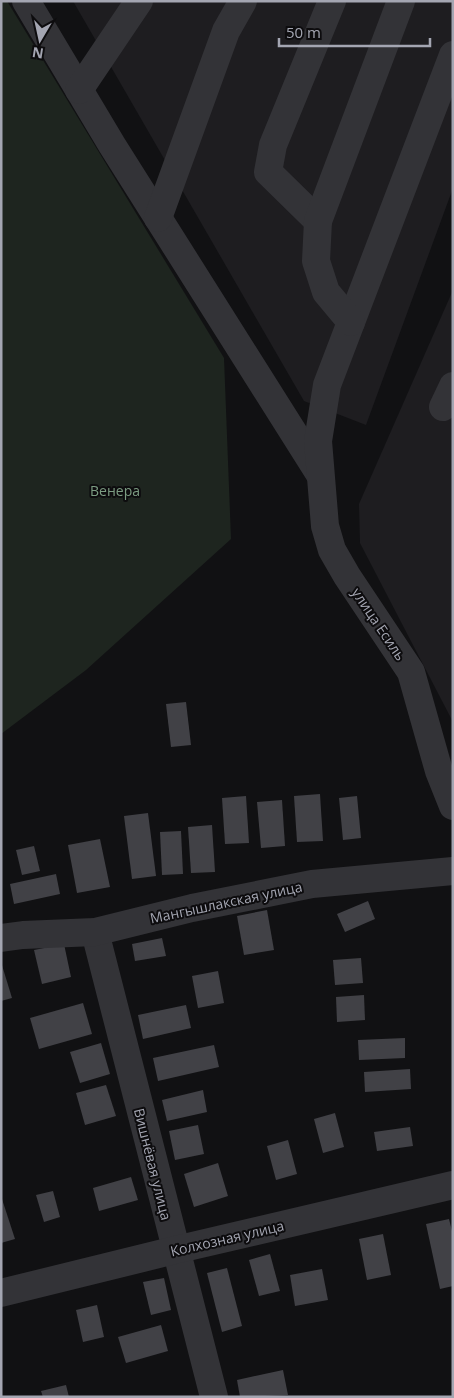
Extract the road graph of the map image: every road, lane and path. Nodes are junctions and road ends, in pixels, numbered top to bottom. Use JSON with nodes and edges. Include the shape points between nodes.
{"nodes":[{"id":1,"x":26,"y":1,"type":"edge"},
{"id":2,"x":140,"y":1,"type":"edge"},
{"id":3,"x":243,"y":1,"type":"edge"},
{"id":4,"x":332,"y":1,"type":"edge"},
{"id":5,"x":401,"y":1,"type":"edge"},
{"id":6,"x":453,"y":55,"type":"edge"},
{"id":7,"x":79,"y":90,"type":"junction"},
{"id":8,"x":158,"y":218,"type":"junction"},
{"id":9,"x":318,"y":221,"type":"junction"},
{"id":10,"x":351,"y":322,"type":"junction"},
{"id":11,"x":321,"y":476,"type":"junction"},
{"id":12,"x":453,"y":806,"type":"edge"},
{"id":13,"x":453,"y":871,"type":"edge"},
{"id":14,"x":94,"y":932,"type":"junction"},
{"id":15,"x":1,"y":938,"type":"edge"},
{"id":16,"x":453,"y":1185,"type":"edge"},
{"id":17,"x":175,"y":1250,"type":"junction"},
{"id":18,"x":1,"y":1293,"type":"edge"},
{"id":19,"x":214,"y":1397,"type":"edge"}],
"edges":[{"from":1,"to":7,"type":"street"},
{"from":2,"to":7,"type":"street"},
{"from":3,"to":8,"type":"street","via":[[226,31]]},
{"from":4,"to":9,"type":"street","via":[[272,145],[268,172]]},
{"from":5,"to":9,"type":"street"},
{"from":6,"to":10,"type":"street","name":"улица Есиль"},
{"from":7,"to":8,"type":"street"},
{"from":8,"to":11,"type":"street"},
{"from":9,"to":10,"type":"street","via":[[316,261],[326,292]]},
{"from":10,"to":11,"type":"street","name":"улица Есиль","via":[[326,385],[318,441]]},
{"from":11,"to":12,"type":"street","name":"улица Есиль","via":[[325,526],[332,550],[411,672],[439,771]]},
{"from":13,"to":14,"type":"street","name":"Мангышлакская улица","via":[[312,884]]},
{"from":14,"to":15,"type":"street","name":"Мангышлакская улица"},
{"from":14,"to":17,"type":"street","name":"Вишнёвая улица"},
{"from":16,"to":17,"type":"street","name":"Колхозная улица"},
{"from":17,"to":18,"type":"street","name":"Колхозная улица"},
{"from":17,"to":19,"type":"street","name":"Вишнёвая улица"}]}
